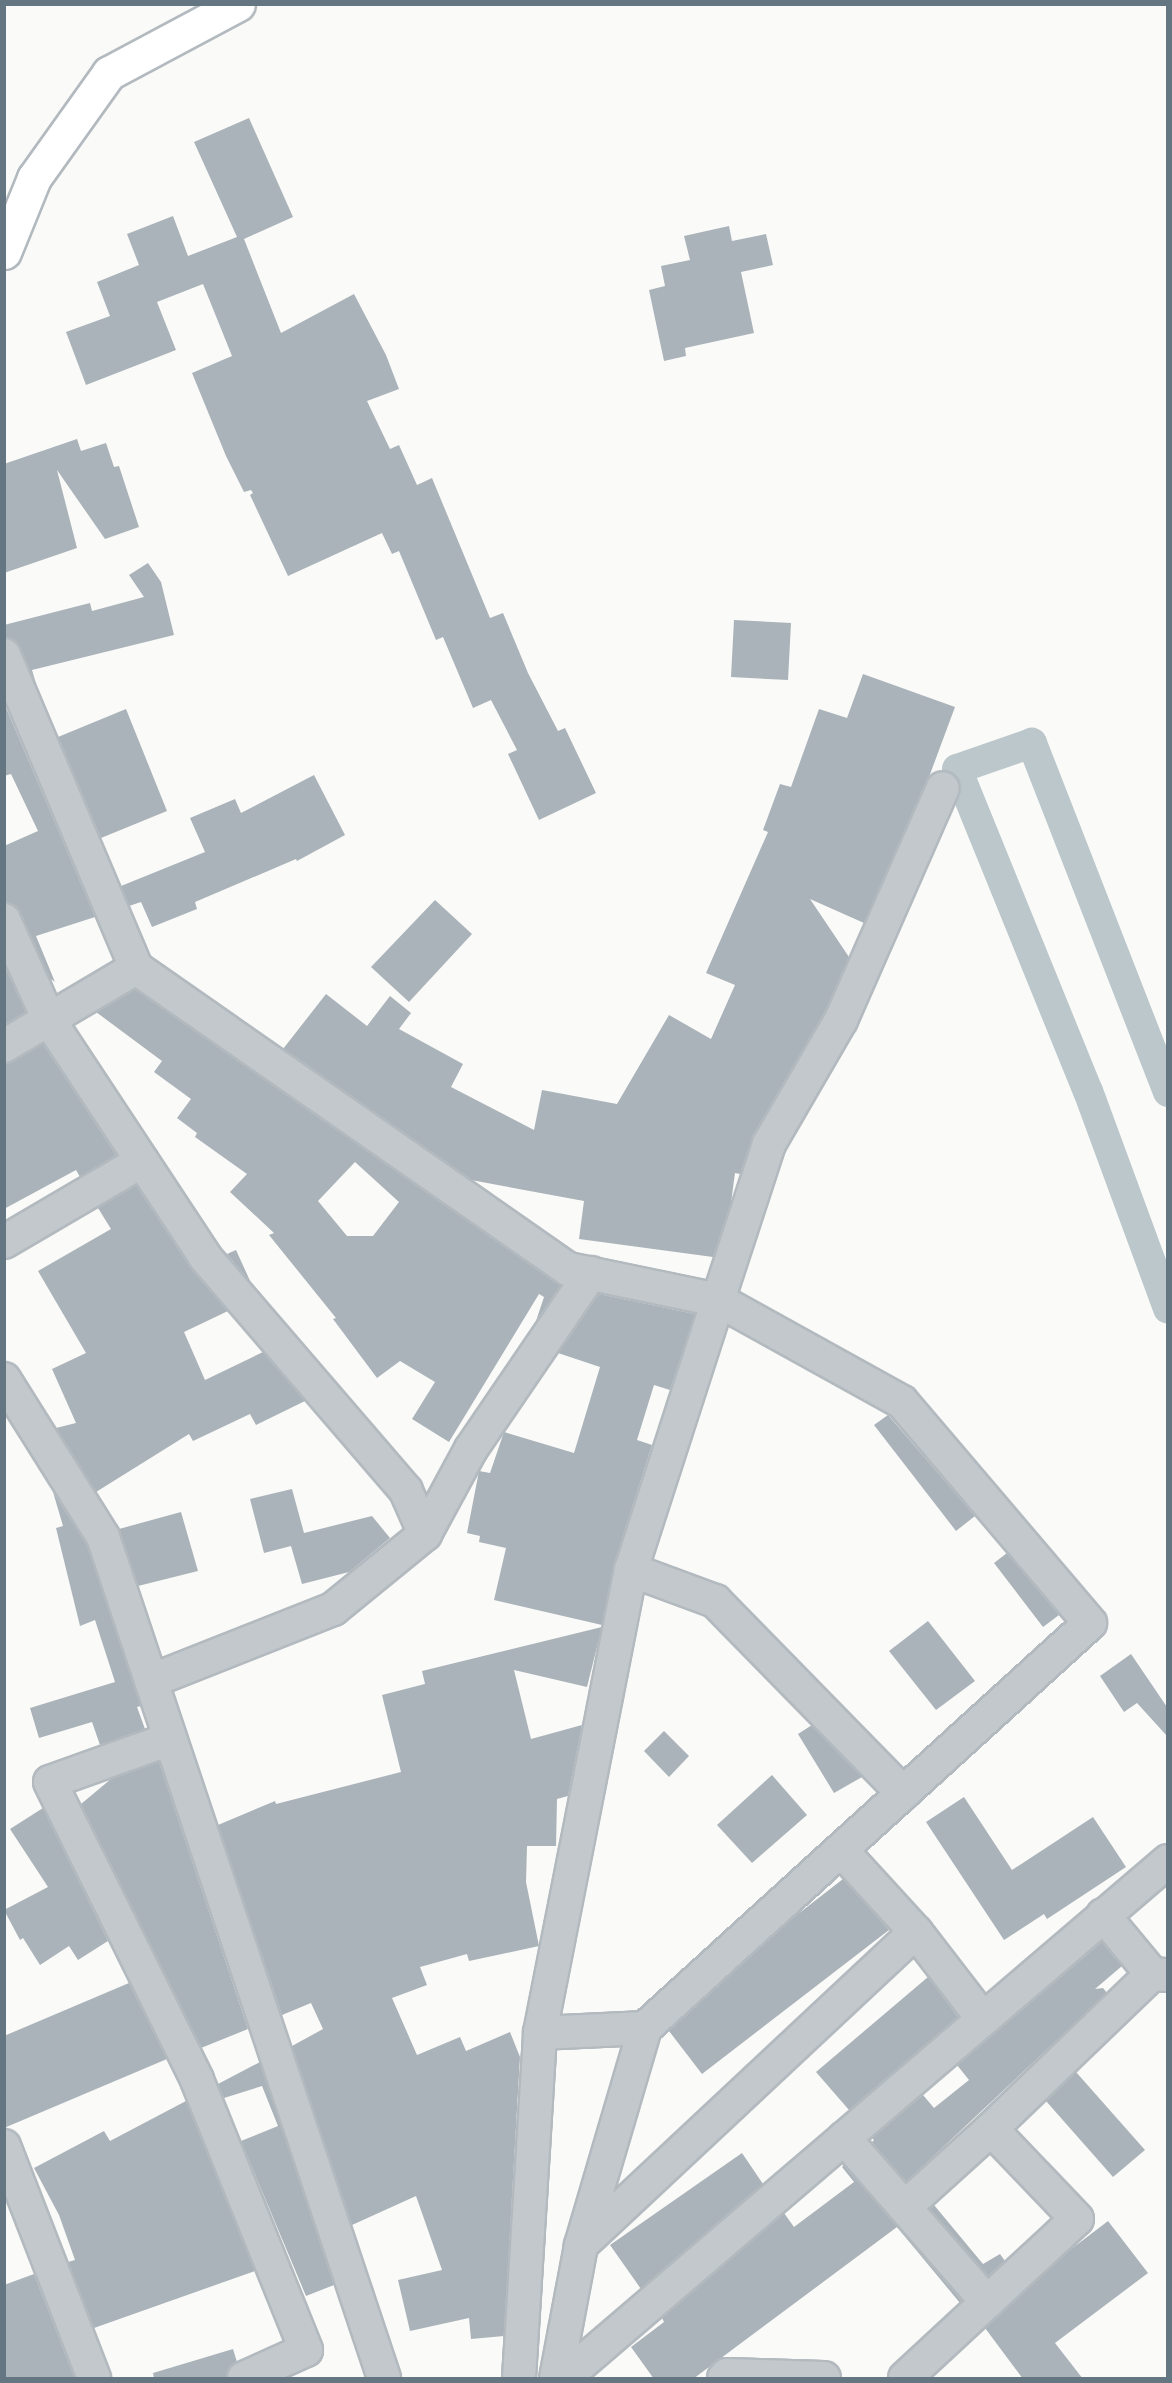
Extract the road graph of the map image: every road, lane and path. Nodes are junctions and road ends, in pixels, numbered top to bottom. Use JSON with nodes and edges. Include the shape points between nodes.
{"nodes":[{"id":1,"x":238,"y":4,"type":"edge"},
{"id":2,"x":4,"y":252,"type":"edge"},
{"id":3,"x":4,"y":655,"type":"edge"},
{"id":4,"x":943,"y":788,"type":"dead end"},
{"id":5,"x":4,"y":920,"type":"edge"},
{"id":6,"x":136,"y":968,"type":"junction"},
{"id":7,"x":48,"y":1020,"type":"junction"},
{"id":8,"x":4,"y":1046,"type":"edge"},
{"id":9,"x":142,"y":1161,"type":"junction"},
{"id":10,"x":4,"y":1242,"type":"edge"},
{"id":11,"x":591,"y":1273,"type":"junction"},
{"id":12,"x":718,"y":1300,"type":"junction"},
{"id":13,"x":4,"y":1379,"type":"edge"},
{"id":14,"x":425,"y":1534,"type":"junction"},
{"id":15,"x":631,"y":1570,"type":"junction"},
{"id":16,"x":151,"y":1681,"type":"junction"},
{"id":17,"x":170,"y":1739,"type":"junction"},
{"id":18,"x":903,"y":1793,"type":"junction"},
{"id":19,"x":841,"y":1850,"type":"junction"},
{"id":20,"x":1167,"y":1860,"type":"edge"},
{"id":21,"x":1104,"y":1916,"type":"junction"},
{"id":22,"x":916,"y":1932,"type":"junction"},
{"id":23,"x":1160,"y":1975,"type":"edge"},
{"id":24,"x":983,"y":2019,"type":"junction"},
{"id":25,"x":645,"y":2028,"type":"junction"},
{"id":26,"x":540,"y":2033,"type":"junction"},
{"id":27,"x":991,"y":2129,"type":"junction"},
{"id":28,"x":844,"y":2138,"type":"junction"},
{"id":29,"x":4,"y":2146,"type":"edge"},
{"id":30,"x":905,"y":2207,"type":"junction"},
{"id":31,"x":581,"y":2246,"type":"junction"},
{"id":32,"x":987,"y":2302,"type":"junction"},
{"id":33,"x":94,"y":2379,"type":"edge"},
{"id":34,"x":244,"y":2379,"type":"edge"},
{"id":35,"x":384,"y":2379,"type":"edge"},
{"id":36,"x":519,"y":2379,"type":"edge"},
{"id":37,"x":556,"y":2379,"type":"edge"},
{"id":38,"x":564,"y":2379,"type":"edge"},
{"id":39,"x":724,"y":2379,"type":"edge"},
{"id":40,"x":824,"y":2379,"type":"edge"},
{"id":41,"x":904,"y":2379,"type":"edge"}],
"edges":[{"from":1,"to":2,"type":"street","via":[[109,73],[34,178]]},
{"from":3,"to":6,"type":"street"},
{"from":4,"to":12,"type":"street","via":[[841,1020],[769,1144]]},
{"from":5,"to":7,"type":"street"},
{"from":6,"to":7,"type":"street"},
{"from":6,"to":11,"type":"street","via":[[568,1269]]},
{"from":7,"to":8,"type":"street"},
{"from":7,"to":9,"type":"street"},
{"from":9,"to":10,"type":"street"},
{"from":9,"to":14,"type":"street","via":[[205,1257],[406,1491]]},
{"from":11,"to":12,"type":"street"},
{"from":11,"to":14,"type":"street","via":[[471,1449]]},
{"from":12,"to":15,"type":"street"},
{"from":12,"to":18,"type":"street","via":[[902,1402],[1090,1623]]},
{"from":13,"to":16,"type":"street","via":[[103,1537]]},
{"from":14,"to":16,"type":"street","via":[[333,1609]]},
{"from":15,"to":18,"type":"street","via":[[715,1601]]},
{"from":15,"to":26,"type":"street"},
{"from":16,"to":17,"type":"street"},
{"from":17,"to":34,"type":"street","via":[[50,1782],[197,2080],[306,2350]]},
{"from":17,"to":35,"type":"street"},
{"from":18,"to":19,"type":"street"},
{"from":19,"to":22,"type":"street"},
{"from":19,"to":25,"type":"street"},
{"from":20,"to":21,"type":"street"},
{"from":21,"to":23,"type":"street"},
{"from":21,"to":24,"type":"street"},
{"from":22,"to":24,"type":"street"},
{"from":22,"to":31,"type":"street"},
{"from":23,"to":27,"type":"street"},
{"from":24,"to":28,"type":"street"},
{"from":25,"to":26,"type":"street"},
{"from":25,"to":31,"type":"street"},
{"from":26,"to":36,"type":"street"},
{"from":27,"to":30,"type":"street"},
{"from":27,"to":32,"type":"street","via":[[1077,2218]]},
{"from":28,"to":30,"type":"street"},
{"from":28,"to":38,"type":"street"},
{"from":29,"to":33,"type":"street"},
{"from":30,"to":32,"type":"street"},
{"from":31,"to":37,"type":"street"},
{"from":32,"to":41,"type":"street"},
{"from":39,"to":40,"type":"street","via":[[727,2375]]}]}
